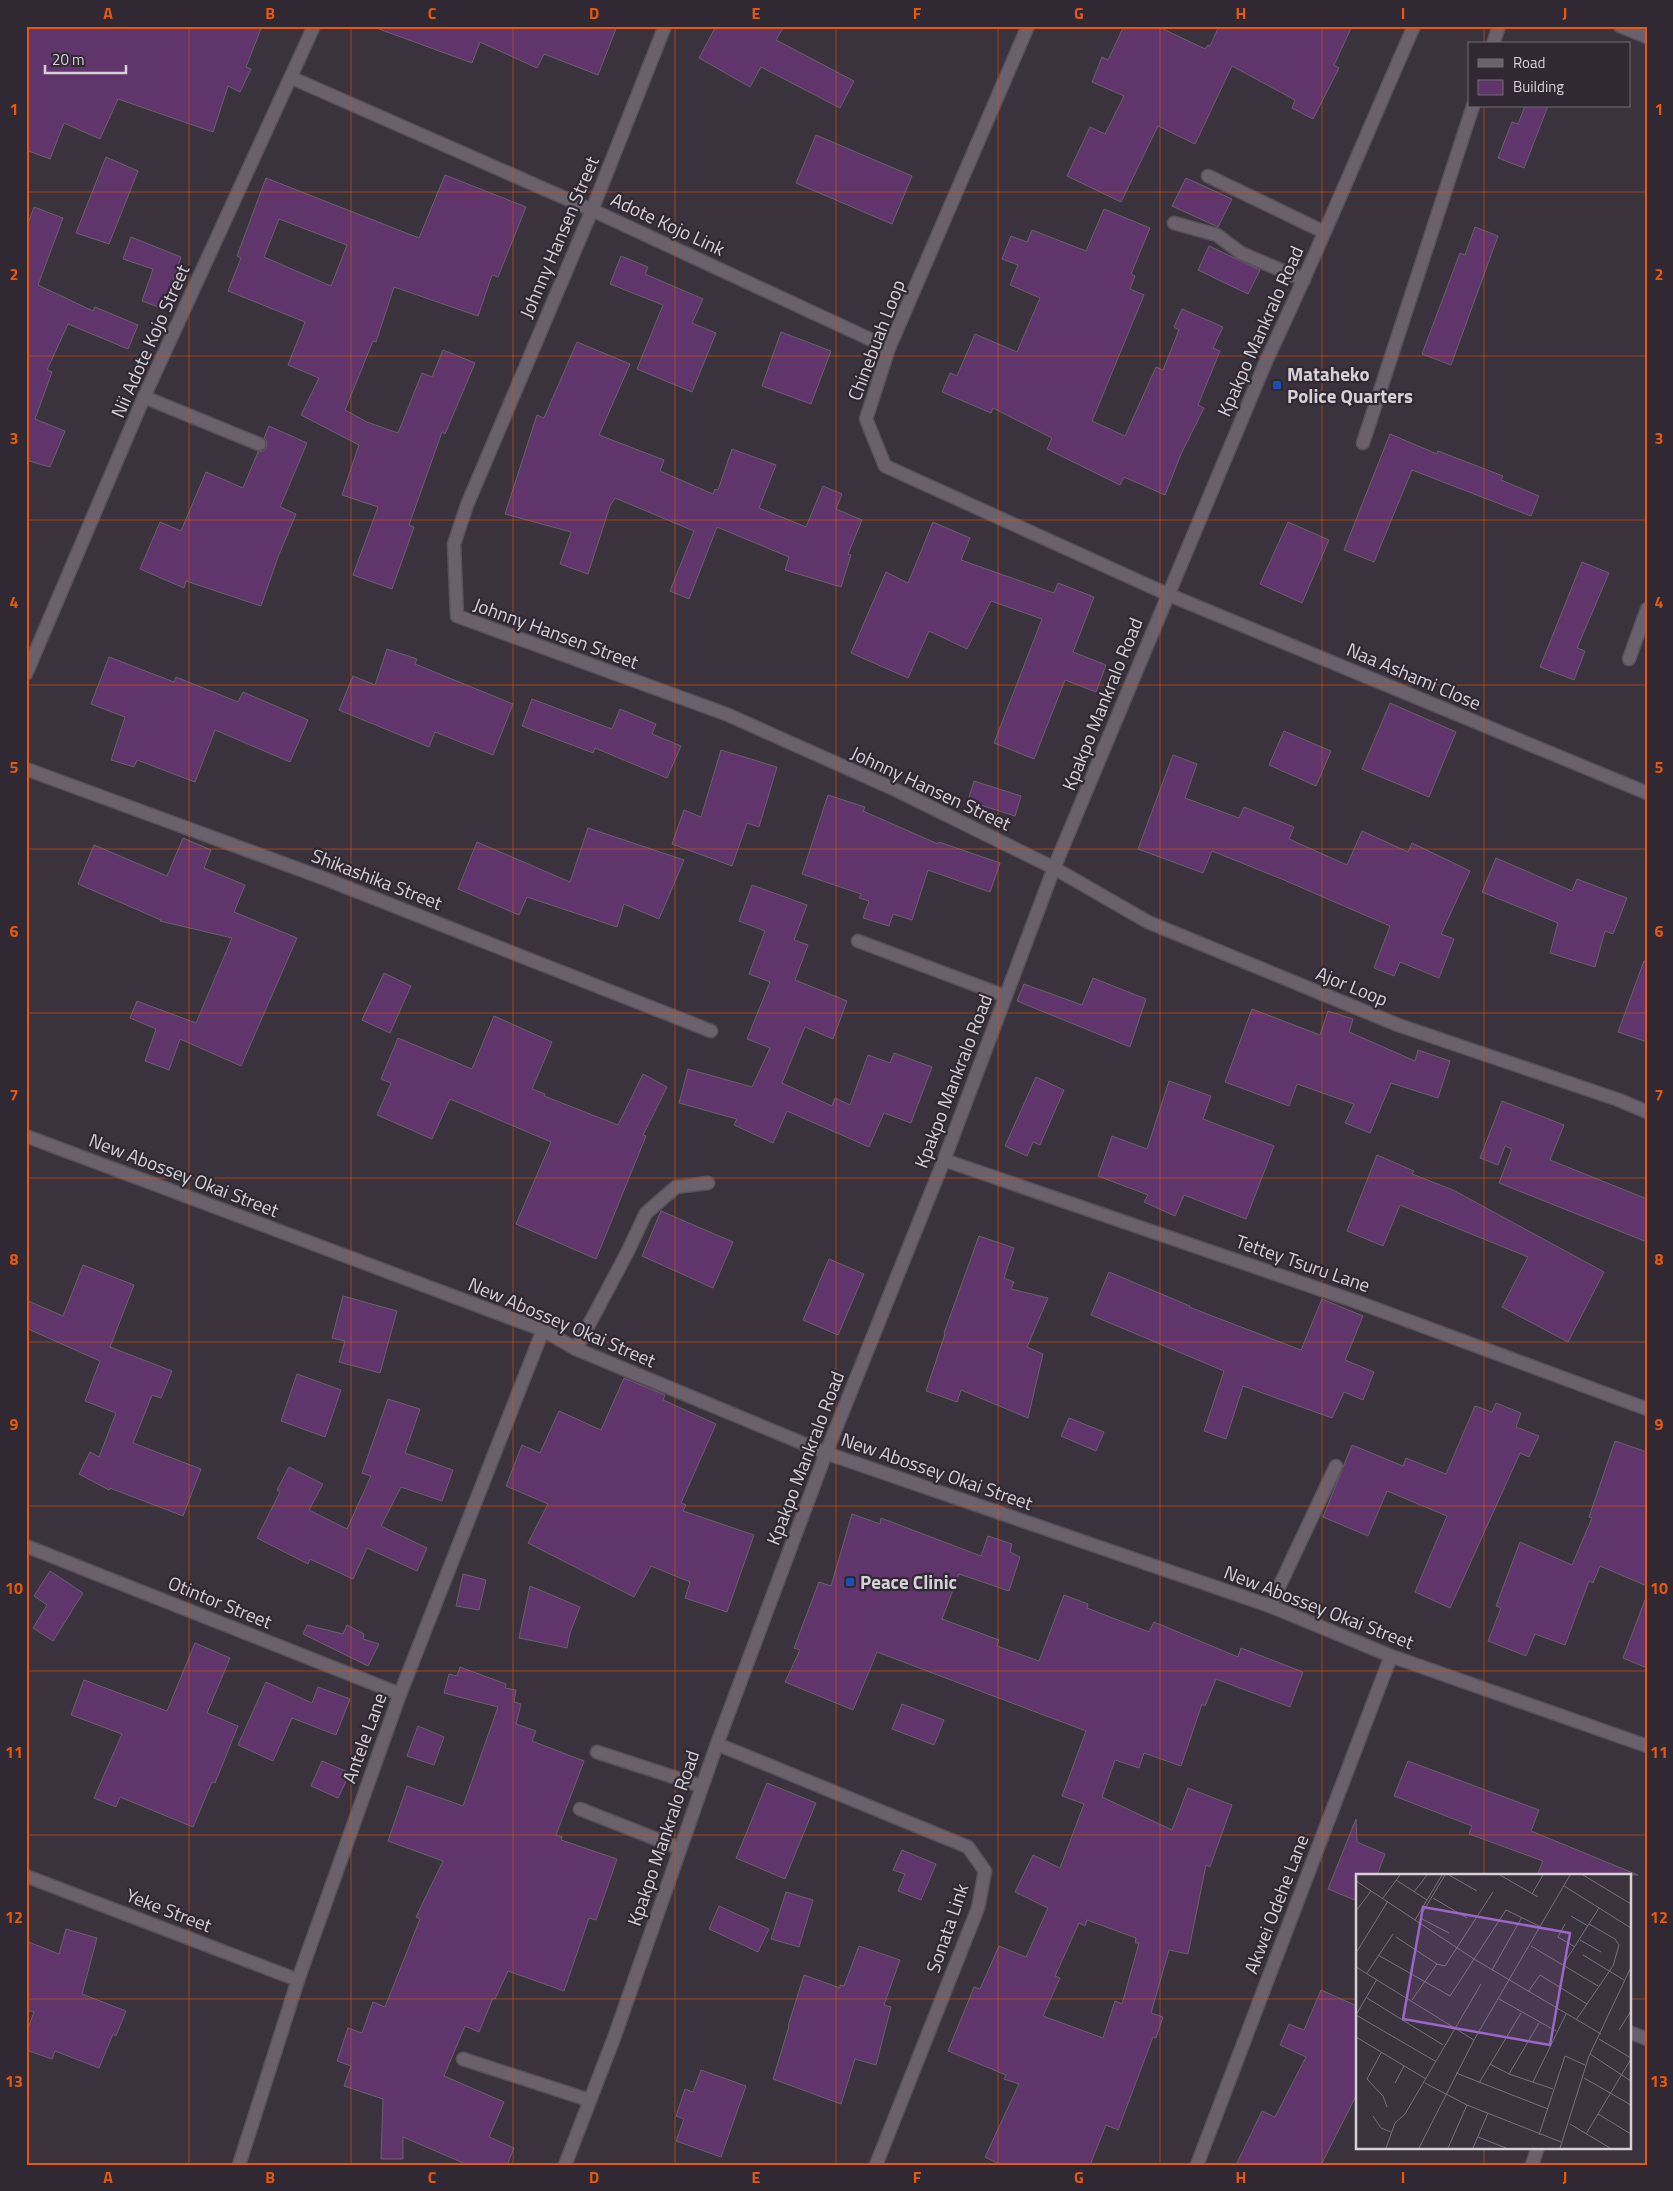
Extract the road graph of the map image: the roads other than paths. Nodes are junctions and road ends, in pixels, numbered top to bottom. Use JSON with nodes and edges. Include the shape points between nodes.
{"nodes":[{"id":1,"x":314,"y":26,"type":"edge"},
{"id":2,"x":664,"y":26,"type":"edge"},
{"id":3,"x":1028,"y":26,"type":"edge"},
{"id":4,"x":1414,"y":26,"type":"edge"},
{"id":5,"x":1499,"y":26,"type":"edge"},
{"id":6,"x":1620,"y":26,"type":"edge"},
{"id":7,"x":1647,"y":37,"type":"edge"},
{"id":8,"x":1494,"y":42,"type":"edge"},
{"id":9,"x":292,"y":78,"type":"junction"},
{"id":10,"x":1472,"y":108,"type":"edge"},
{"id":11,"x":1208,"y":176,"type":"dead end"},
{"id":12,"x":592,"y":210,"type":"junction"},
{"id":13,"x":1174,"y":223,"type":"dead end"},
{"id":14,"x":1324,"y":232,"type":"junction"},
{"id":15,"x":1304,"y":280,"type":"junction"},
{"id":16,"x":889,"y":348,"type":"junction"},
{"id":17,"x":144,"y":397,"type":"junction"},
{"id":18,"x":1363,"y":443,"type":"dead end"},
{"id":19,"x":259,"y":444,"type":"dead end"},
{"id":20,"x":1167,"y":594,"type":"junction"},
{"id":21,"x":1647,"y":609,"type":"edge"},
{"id":22,"x":1629,"y":659,"type":"dead end"},
{"id":23,"x":26,"y":674,"type":"edge"},
{"id":24,"x":26,"y":770,"type":"edge"},
{"id":25,"x":1647,"y":793,"type":"edge"},
{"id":26,"x":1054,"y":868,"type":"junction"},
{"id":27,"x":858,"y":941,"type":"dead end"},
{"id":28,"x":1005,"y":996,"type":"junction"},
{"id":29,"x":711,"y":1031,"type":"dead end"},
{"id":30,"x":1647,"y":1112,"type":"edge"},
{"id":31,"x":26,"y":1136,"type":"edge"},
{"id":32,"x":944,"y":1160,"type":"junction"},
{"id":33,"x":708,"y":1183,"type":"dead end"},
{"id":34,"x":543,"y":1330,"type":"junction"},
{"id":35,"x":576,"y":1349,"type":"junction"},
{"id":36,"x":1647,"y":1409,"type":"edge"},
{"id":37,"x":826,"y":1453,"type":"junction"},
{"id":38,"x":1336,"y":1466,"type":"dead end"},
{"id":39,"x":26,"y":1546,"type":"edge"},
{"id":40,"x":1270,"y":1606,"type":"junction"},
{"id":41,"x":1391,"y":1656,"type":"junction"},
{"id":42,"x":400,"y":1694,"type":"junction"},
{"id":43,"x":717,"y":1744,"type":"junction"},
{"id":44,"x":1647,"y":1746,"type":"edge"},
{"id":45,"x":597,"y":1752,"type":"dead end"},
{"id":46,"x":701,"y":1786,"type":"junction"},
{"id":47,"x":580,"y":1809,"type":"dead end"},
{"id":48,"x":679,"y":1848,"type":"junction"},
{"id":49,"x":26,"y":1876,"type":"edge"},
{"id":50,"x":298,"y":1980,"type":"junction"},
{"id":51,"x":1630,"y":2032,"type":"edge"},
{"id":52,"x":1647,"y":2039,"type":"edge"},
{"id":53,"x":462,"y":2059,"type":"dead end"},
{"id":54,"x":589,"y":2100,"type":"junction"},
{"id":55,"x":1538,"y":2148,"type":"edge"},
{"id":56,"x":239,"y":2165,"type":"edge"},
{"id":57,"x":564,"y":2165,"type":"edge"},
{"id":58,"x":876,"y":2165,"type":"edge"},
{"id":59,"x":1197,"y":2165,"type":"edge"},
{"id":60,"x":1532,"y":2165,"type":"edge"}],
"edges":[{"from":1,"to":9,"type":"street","name":"Nii Adote Kojo Street"},
{"from":2,"to":12,"type":"street","name":"Johnny Hansen Street"},
{"from":3,"to":16,"type":"street","name":"Chinebuah Loop"},
{"from":4,"to":14,"type":"street","name":"Kpakpo Mankralo Road"},
{"from":5,"to":8,"type":"street"},
{"from":6,"to":7,"type":"street"},
{"from":9,"to":12,"type":"street","name":"Adote Kojo Link"},
{"from":9,"to":17,"type":"street","name":"Nii Adote Kojo Street"},
{"from":10,"to":18,"type":"street"},
{"from":11,"to":14,"type":"street"},
{"from":12,"to":16,"type":"street","name":"Adote Kojo Link"},
{"from":12,"to":26,"type":"street","name":"Johnny Hansen Street","via":[[467,505],[454,544],[457,616],[726,714],[896,790]]},
{"from":13,"to":15,"type":"street","via":[[1217,235],[1240,253]]},
{"from":14,"to":15,"type":"street","name":"Kpakpo Mankralo Road"},
{"from":15,"to":20,"type":"street","name":"Kpakpo Mankralo Road","via":[[1266,359]]},
{"from":16,"to":20,"type":"street","name":"Chinebuah Loop","via":[[866,419],[886,466]]},
{"from":17,"to":19,"type":"street"},
{"from":17,"to":23,"type":"street","name":"Nii Adote Kojo Street"},
{"from":20,"to":25,"type":"street","name":"Naa Ashami Close"},
{"from":20,"to":26,"type":"street","name":"Kpakpo Mankralo Road"},
{"from":21,"to":22,"type":"street"},
{"from":24,"to":29,"type":"street","name":"Shikashika Street","via":[[323,878]]},
{"from":26,"to":28,"type":"street","name":"Kpakpo Mankralo Road"},
{"from":26,"to":30,"type":"street","name":"Ajor Loop","via":[[1166,930],[1398,1025]]},
{"from":27,"to":28,"type":"street"},
{"from":28,"to":32,"type":"street","name":"Kpakpo Mankralo Road"},
{"from":31,"to":34,"type":"street","name":"New Abossey Okai Street"},
{"from":32,"to":36,"type":"street","name":"Tettey Tsuru Lane","via":[[1360,1303]]},
{"from":32,"to":37,"type":"street","name":"Kpakpo Mankralo Road"},
{"from":33,"to":35,"type":"street","via":[[676,1188],[646,1213]]},
{"from":34,"to":35,"type":"street","name":"New Abossey Okai Street"},
{"from":34,"to":42,"type":"street","name":"Antele Lane"},
{"from":35,"to":37,"type":"street","name":"New Abossey Okai Street"},
{"from":37,"to":40,"type":"street","name":"New Abossey Okai Street"},
{"from":37,"to":43,"type":"street","name":"Kpakpo Mankralo Road"},
{"from":38,"to":40,"type":"street"},
{"from":39,"to":42,"type":"street","name":"Otintor Street"},
{"from":40,"to":41,"type":"street","name":"New Abossey Okai Street"},
{"from":41,"to":44,"type":"street","name":"New Abossey Okai Street"},
{"from":41,"to":59,"type":"street","name":"Akwei Odehe Lane"},
{"from":42,"to":50,"type":"street","name":"Antele Lane"},
{"from":43,"to":46,"type":"street","name":"Kpakpo Mankralo Road"},
{"from":43,"to":58,"type":"street","name":"Sonata Link","via":[[968,1848],[985,1871],[978,1908]]},
{"from":45,"to":46,"type":"street"},
{"from":46,"to":48,"type":"street","name":"Kpakpo Mankralo Road"},
{"from":47,"to":48,"type":"street"},
{"from":48,"to":54,"type":"street","name":"Kpakpo Mankralo Road","via":[[614,2038]]},
{"from":49,"to":50,"type":"street","name":"Yeke Street"},
{"from":50,"to":56,"type":"street","name":"Antele Lane"},
{"from":51,"to":52,"type":"street"},
{"from":53,"to":54,"type":"street"},
{"from":54,"to":57,"type":"street","name":"Kpakpo Mankralo Road"},
{"from":55,"to":60,"type":"street"}]}
